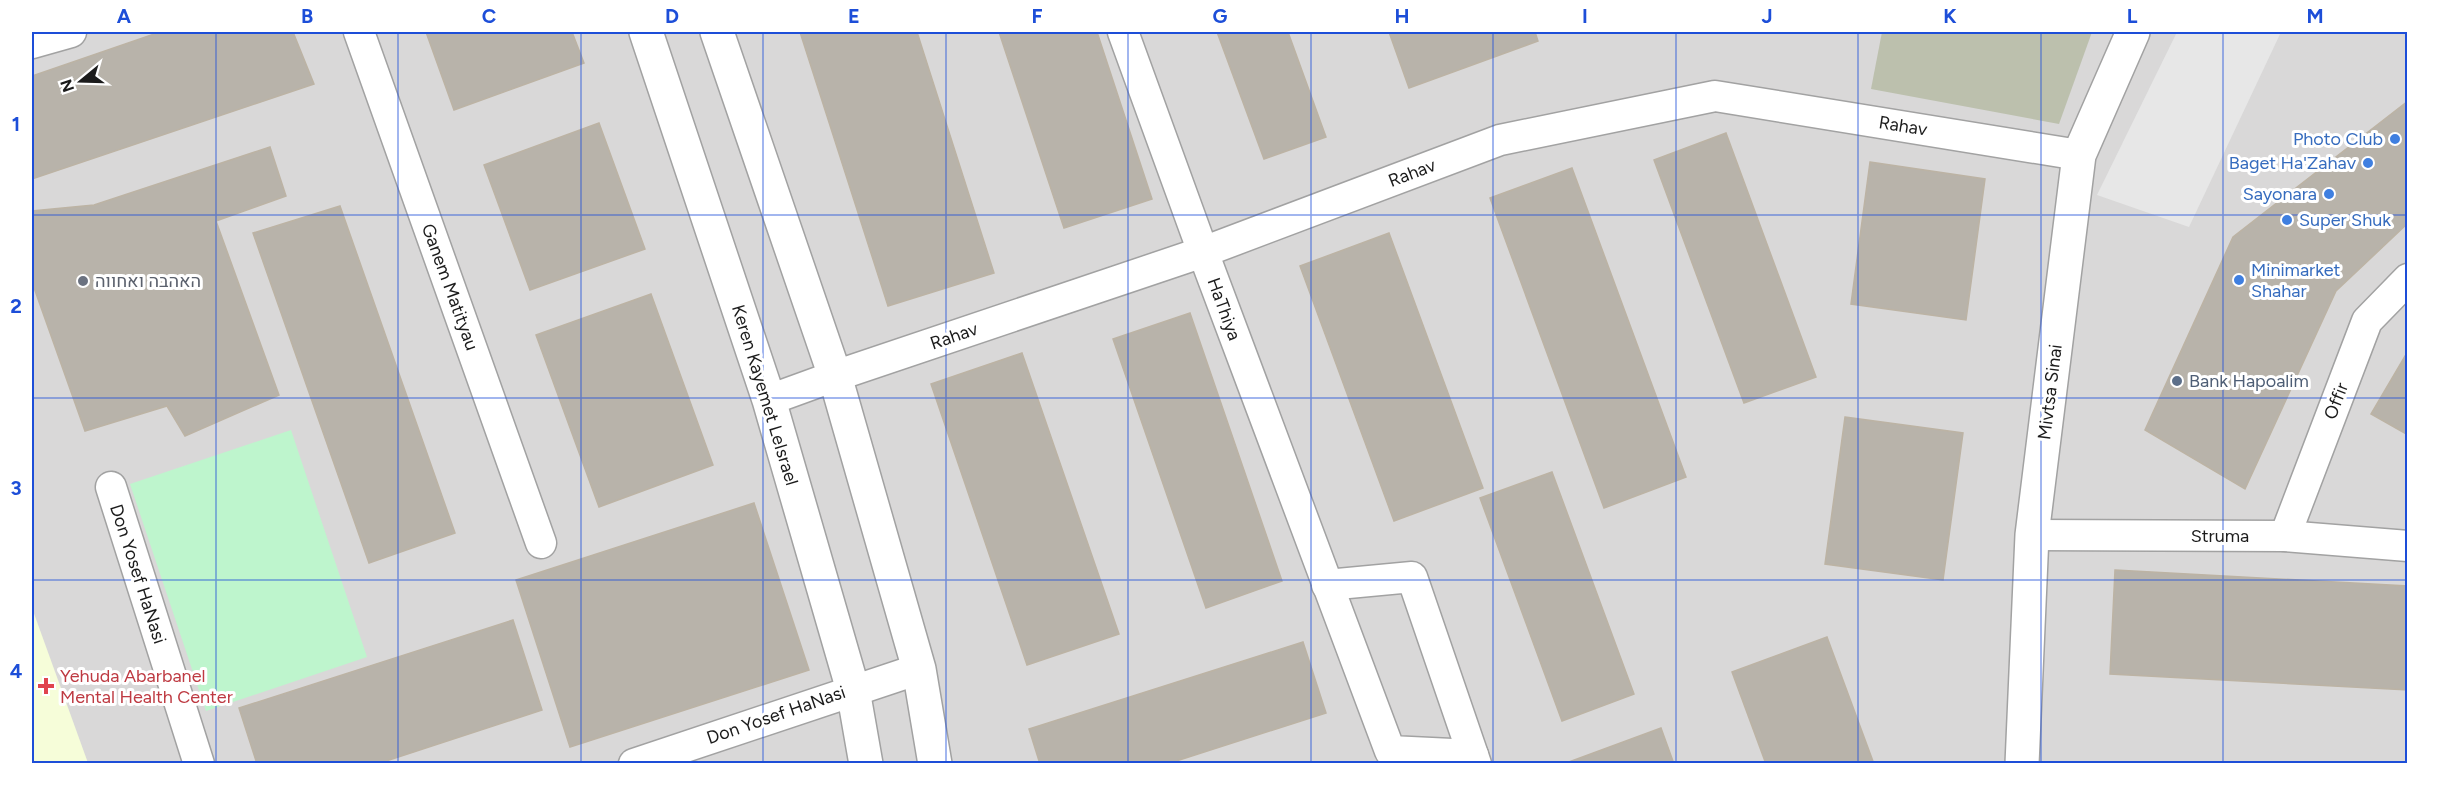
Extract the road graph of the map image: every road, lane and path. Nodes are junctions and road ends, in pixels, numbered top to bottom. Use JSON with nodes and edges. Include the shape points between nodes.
{"nodes":[{"id":1,"x":71,"y":32,"type":"edge"},
{"id":2,"x":359,"y":32,"type":"edge"},
{"id":3,"x":646,"y":32,"type":"edge"},
{"id":4,"x":717,"y":32,"type":"edge"},
{"id":5,"x":1123,"y":32,"type":"edge"},
{"id":6,"x":2133,"y":32,"type":"edge"},
{"id":7,"x":32,"y":43,"type":"edge"},
{"id":8,"x":2079,"y":155,"type":"junction"},
{"id":9,"x":1203,"y":252,"type":"junction"},
{"id":10,"x":2408,"y":279,"type":"edge"},
{"id":11,"x":835,"y":376,"type":"junction"},
{"id":12,"x":768,"y":400,"type":"junction"},
{"id":13,"x":111,"y":487,"type":"dead end"},
{"id":14,"x":2032,"y":535,"type":"junction"},
{"id":15,"x":2285,"y":536,"type":"junction"},
{"id":16,"x":541,"y":543,"type":"dead end"},
{"id":17,"x":2408,"y":546,"type":"edge"},
{"id":18,"x":1327,"y":585,"type":"junction"},
{"id":19,"x":919,"y":669,"type":"junction"},
{"id":20,"x":853,"y":690,"type":"junction"},
{"id":21,"x":1475,"y":759,"type":"edge"},
{"id":22,"x":199,"y":764,"type":"edge"},
{"id":23,"x":634,"y":764,"type":"edge"},
{"id":24,"x":866,"y":764,"type":"edge"},
{"id":25,"x":935,"y":764,"type":"edge"},
{"id":26,"x":2022,"y":764,"type":"edge"}],
"edges":[{"from":1,"to":7,"type":"street"},
{"from":2,"to":16,"type":"street","name":"Ganem Matityau"},
{"from":3,"to":12,"type":"street","name":"Keren Kayemet LeIsrael"},
{"from":4,"to":11,"type":"street"},
{"from":5,"to":9,"type":"street","name":"HaThiya"},
{"from":6,"to":8,"type":"street","name":"Mivtsa Sinai"},
{"from":8,"to":9,"type":"street","name":"Rahav","via":[[1715,96],[1500,140]]},
{"from":8,"to":14,"type":"street","name":"Mivtsa Sinai"},
{"from":9,"to":11,"type":"street","name":"Rahav"},
{"from":9,"to":18,"type":"street","name":"HaThiya"},
{"from":10,"to":15,"type":"street","name":"Offir","via":[[2367,321]]},
{"from":11,"to":12,"type":"street","name":"Rahav"},
{"from":11,"to":19,"type":"street"},
{"from":12,"to":20,"type":"street","name":"Keren Kayemet LeIsrael"},
{"from":13,"to":22,"type":"street","name":"Don Yosef HaNasi"},
{"from":14,"to":15,"type":"street","name":"Struma"},
{"from":14,"to":26,"type":"street","name":"Mivtsa Sinai"},
{"from":15,"to":17,"type":"street","name":"Struma"},
{"from":18,"to":21,"type":"street","name":"HaThiya","via":[[1390,751]]},
{"from":18,"to":21,"type":"street","name":"HaThiya","via":[[1412,578]]},
{"from":19,"to":20,"type":"street","name":"Don Yosef HaNasi"},
{"from":19,"to":25,"type":"street"},
{"from":20,"to":23,"type":"street","name":"Don Yosef HaNasi"},
{"from":20,"to":24,"type":"street","name":"Keren Kayemet LeIsrael"}]}
